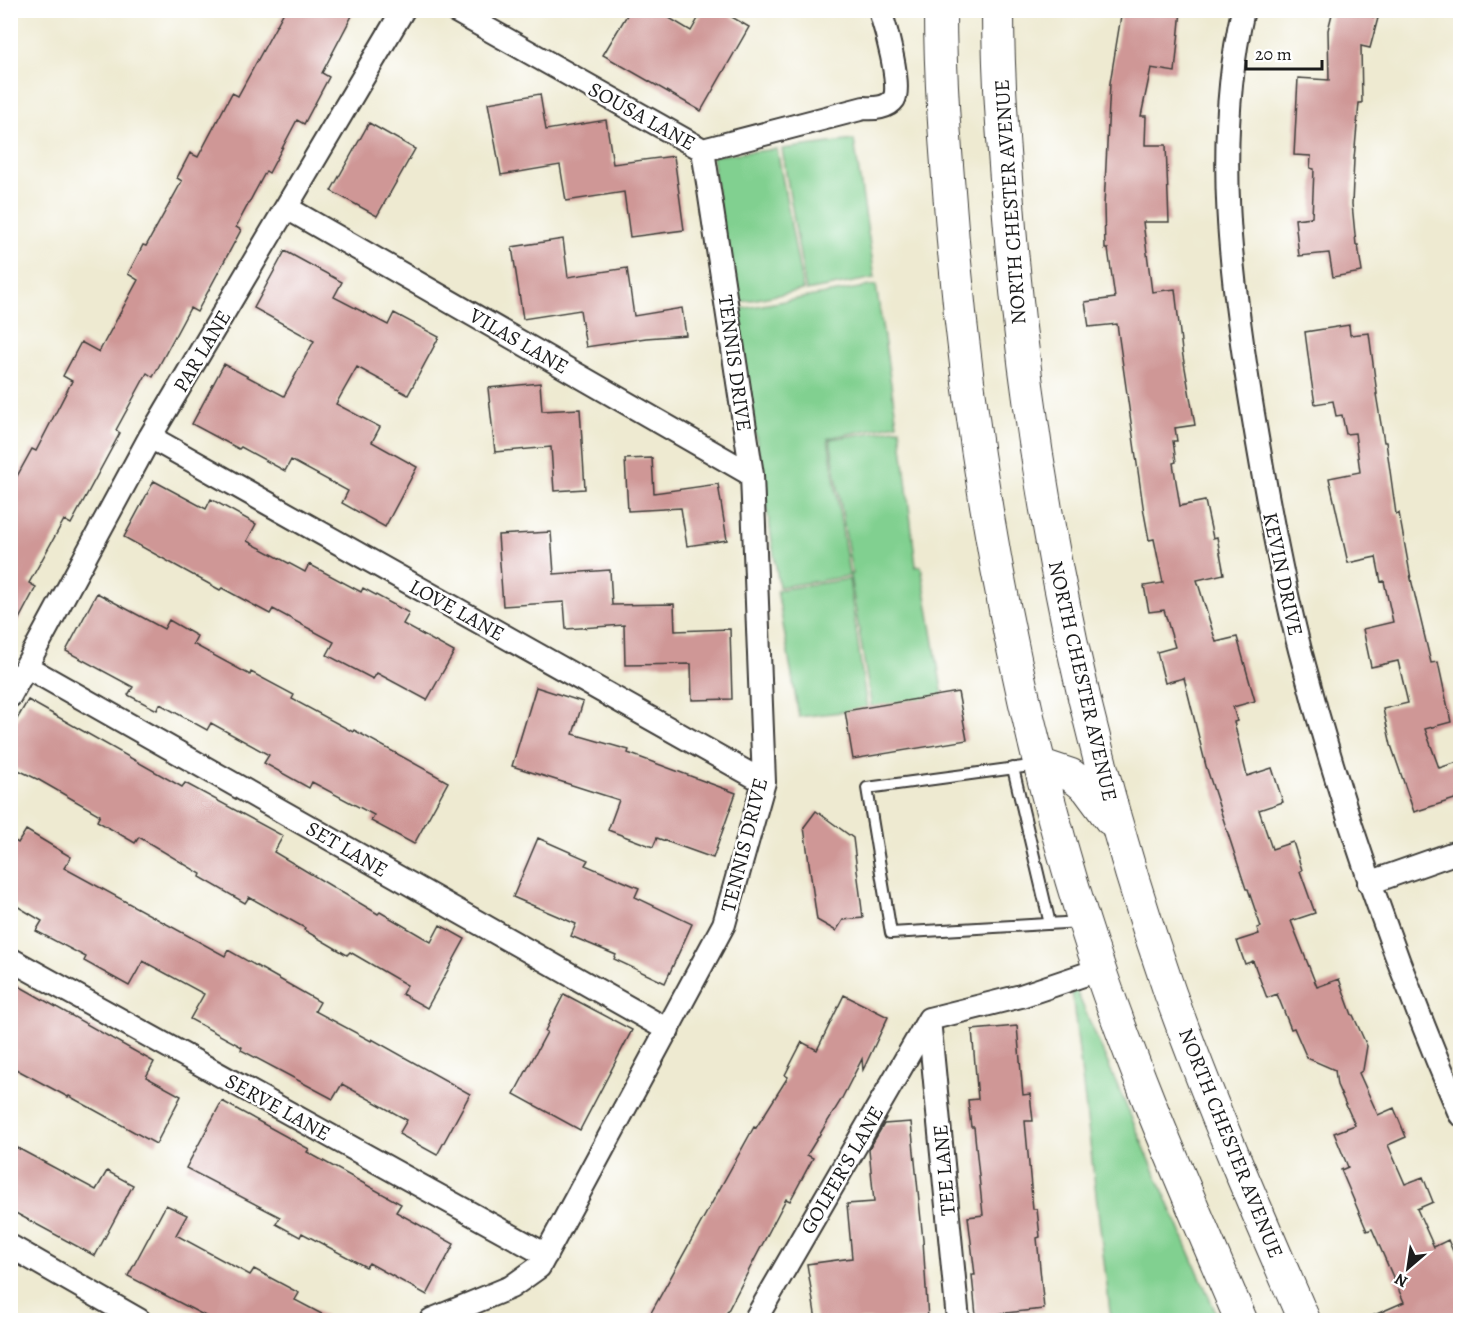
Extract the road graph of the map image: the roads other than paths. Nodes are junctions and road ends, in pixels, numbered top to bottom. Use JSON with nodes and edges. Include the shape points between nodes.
{"nodes":[{"id":1,"x":403,"y":10,"type":"edge"},
{"id":2,"x":454,"y":10,"type":"edge"},
{"id":3,"x":880,"y":10,"type":"edge"},
{"id":4,"x":940,"y":10,"type":"edge"},
{"id":5,"x":998,"y":10,"type":"edge"},
{"id":6,"x":1243,"y":10,"type":"edge"},
{"id":7,"x":703,"y":150,"type":"junction"},
{"id":8,"x":287,"y":208,"type":"junction"},
{"id":9,"x":150,"y":437,"type":"junction"},
{"id":10,"x":752,"y":475,"type":"junction"},
{"id":11,"x":27,"y":667,"type":"junction"},
{"id":12,"x":10,"y":696,"type":"edge"},
{"id":13,"x":1027,"y":766,"type":"junction"},
{"id":14,"x":764,"y":782,"type":"junction"},
{"id":15,"x":1121,"y":834,"type":"junction"},
{"id":16,"x":1461,"y":851,"type":"edge"},
{"id":17,"x":1369,"y":883,"type":"junction"},
{"id":18,"x":1084,"y":922,"type":"junction"},
{"id":19,"x":1050,"y":924,"type":"junction"},
{"id":20,"x":10,"y":959,"type":"edge"},
{"id":21,"x":1101,"y":969,"type":"junction"},
{"id":22,"x":929,"y":1019,"type":"junction"},
{"id":23,"x":668,"y":1030,"type":"junction"},
{"id":24,"x":1461,"y":1114,"type":"edge"},
{"id":25,"x":10,"y":1246,"type":"edge"},
{"id":26,"x":546,"y":1255,"type":"junction"},
{"id":27,"x":139,"y":1320,"type":"edge"},
{"id":28,"x":431,"y":1320,"type":"edge"},
{"id":29,"x":755,"y":1320,"type":"edge"},
{"id":30,"x":958,"y":1320,"type":"edge"},
{"id":31,"x":1241,"y":1320,"type":"edge"},
{"id":32,"x":1304,"y":1320,"type":"edge"}],
"edges":[{"from":1,"to":8,"type":"street","name":"PAR LANE"},
{"from":2,"to":7,"type":"street","name":"SOUSA LANE"},
{"from":3,"to":7,"type":"street","name":"SOUSA LANE","via":[[896,90],[890,104]]},
{"from":4,"to":13,"type":"main road","via":[[945,149],[960,317],[973,424],[1022,690]]},
{"from":5,"to":15,"type":"main road","name":"NORTH CHESTER AVENUE","via":[[1003,146],[1030,416],[1079,677]]},
{"from":6,"to":17,"type":"street","name":"KEVIN DRIVE","via":[[1230,98],[1227,160],[1229,237],[1244,360],[1268,505],[1300,648]]},
{"from":7,"to":10,"type":"street","name":"TENNIS DRIVE"},
{"from":8,"to":9,"type":"street","name":"PAR LANE"},
{"from":8,"to":10,"type":"street","name":"VILAS LANE"},
{"from":9,"to":11,"type":"street","name":"PAR LANE"},
{"from":9,"to":14,"type":"street","name":"LOVE LANE"},
{"from":10,"to":14,"type":"street","name":"TENNIS DRIVE"},
{"from":11,"to":12,"type":"street","name":"PAR LANE"},
{"from":11,"to":23,"type":"street","name":"SET LANE"},
{"from":13,"to":15,"type":"main road","via":[[1071,775],[1087,788]]},
{"from":13,"to":18,"type":"main road"},
{"from":13,"to":19,"type":"lane"},
{"from":13,"to":19,"type":"lane","via":[[867,788],[891,933]]},
{"from":14,"to":23,"type":"street","name":"TENNIS DRIVE","via":[[724,924]]},
{"from":15,"to":32,"type":"main road","name":"NORTH CHESTER AVENUE","via":[[1150,933],[1223,1133]]},
{"from":16,"to":17,"type":"street"},
{"from":17,"to":24,"type":"street","name":"KEVIN DRIVE"},
{"from":18,"to":19,"type":"lane"},
{"from":18,"to":21,"type":"main road"},
{"from":20,"to":26,"type":"street","name":"SERVE LANE"},
{"from":21,"to":22,"type":"street","via":[[1021,996]]},
{"from":21,"to":31,"type":"main road","via":[[1170,1154]]},
{"from":22,"to":29,"type":"street","name":"GOLFER'S LANE"},
{"from":22,"to":30,"type":"street","name":"TEE LANE"},
{"from":23,"to":26,"type":"street","name":"TENNIS DRIVE"},
{"from":25,"to":27,"type":"street"},
{"from":26,"to":28,"type":"street","name":"TENNIS DRIVE","via":[[539,1267],[512,1287]]}]}
